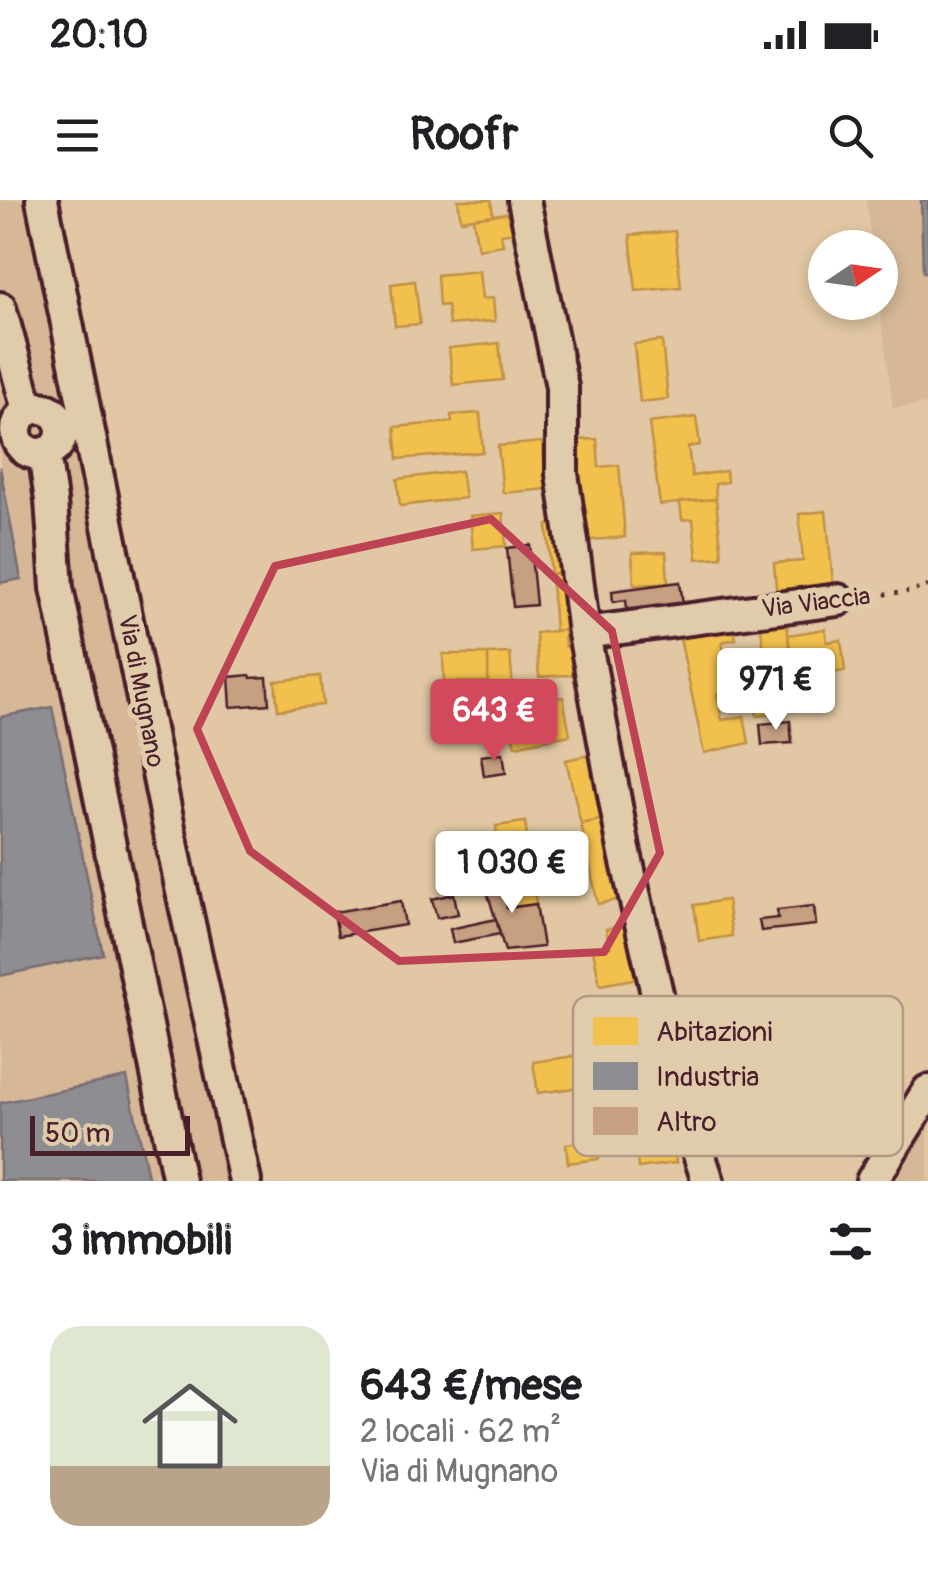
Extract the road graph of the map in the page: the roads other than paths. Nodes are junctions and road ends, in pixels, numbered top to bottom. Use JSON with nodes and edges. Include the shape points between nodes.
{"nodes":[{"id":1,"x":42,"y":200,"type":"edge"},
{"id":2,"x":524,"y":200,"type":"edge"},
{"id":3,"x":0,"y":308,"type":"edge"},
{"id":4,"x":838,"y":600,"type":"road end"},
{"id":5,"x":584,"y":633,"type":"junction"},
{"id":6,"x":658,"y":996,"type":"edge"},
{"id":7,"x":928,"y":1091,"type":"edge"},
{"id":8,"x":903,"y":1131,"type":"edge"},
{"id":9,"x":700,"y":1156,"type":"edge"},
{"id":10,"x":888,"y":1156,"type":"edge"},
{"id":11,"x":179,"y":1181,"type":"edge"},
{"id":12,"x":245,"y":1181,"type":"edge"},
{"id":13,"x":708,"y":1181,"type":"edge"},
{"id":14,"x":872,"y":1181,"type":"edge"}],
"edges":[{"from":1,"to":12,"type":"street","name":"Via di Mugnano"},
{"from":2,"to":5,"type":"street","via":[[562,387],[562,474]]},
{"from":3,"to":11,"type":"street","via":[[28,410],[16,435],[29,452],[44,453],[56,588]]},
{"from":4,"to":5,"type":"street","name":"Via Viaccia"},
{"from":5,"to":6,"type":"street"},
{"from":7,"to":8,"type":"street"},
{"from":9,"to":13,"type":"street"},
{"from":10,"to":14,"type":"street"}]}
